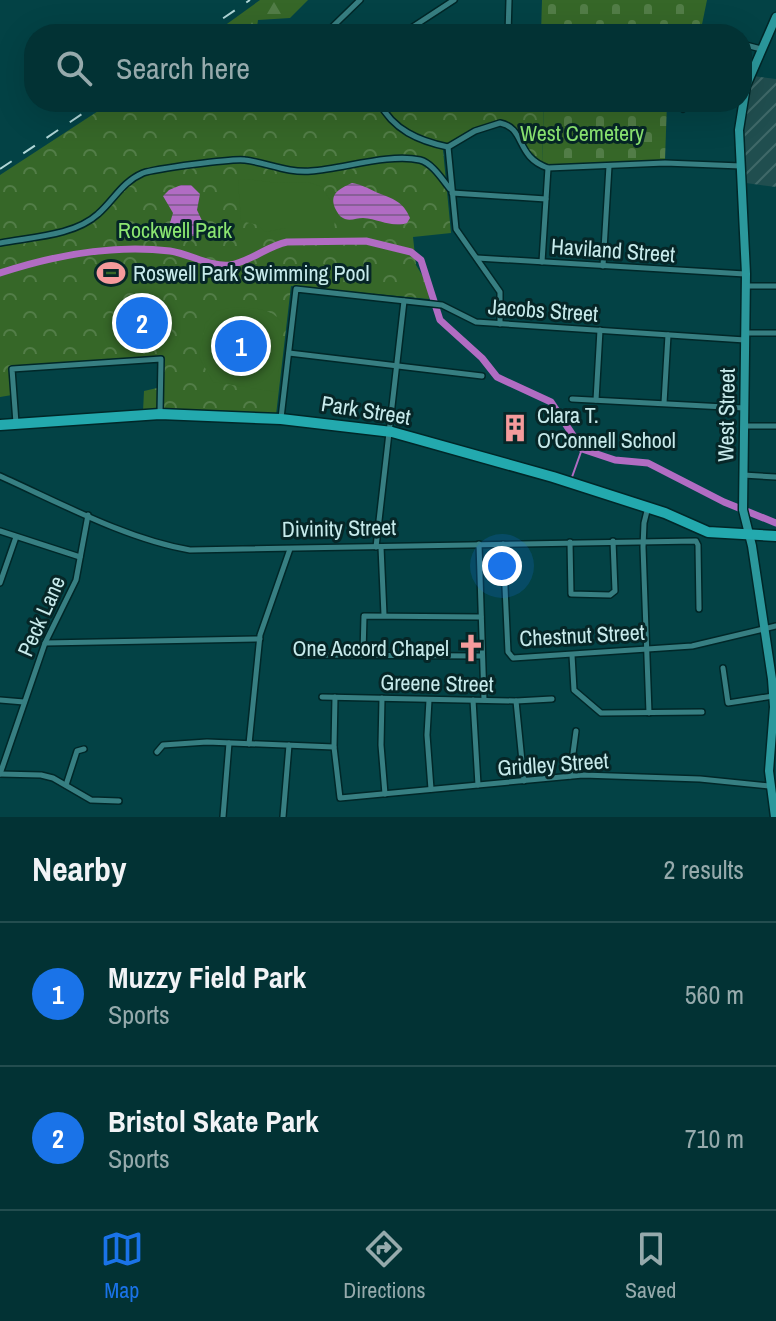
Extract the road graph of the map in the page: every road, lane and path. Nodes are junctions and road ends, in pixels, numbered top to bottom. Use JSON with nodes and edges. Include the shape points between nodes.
{"nodes":[{"id":1,"x":360,"y":0,"type":"edge"},
{"id":2,"x":454,"y":0,"type":"edge"},
{"id":3,"x":509,"y":0,"type":"edge"},
{"id":4,"x":776,"y":17,"type":"edge"},
{"id":5,"x":335,"y":24,"type":"edge"},
{"id":6,"x":417,"y":24,"type":"edge"},
{"id":7,"x":508,"y":24,"type":"edge"},
{"id":8,"x":772,"y":36,"type":"edge"},
{"id":9,"x":752,"y":47,"type":"edge"},
{"id":10,"x":761,"y":49,"type":"junction"},
{"id":11,"x":752,"y":72,"type":"edge"},
{"id":12,"x":386,"y":112,"type":"edge"},
{"id":13,"x":741,"y":112,"type":"edge"},
{"id":14,"x":448,"y":147,"type":"junction"},
{"id":15,"x":609,"y":166,"type":"junction"},
{"id":16,"x":741,"y":166,"type":"junction"},
{"id":17,"x":548,"y":168,"type":"junction"},
{"id":18,"x":451,"y":191,"type":"junction"},
{"id":19,"x":546,"y":199,"type":"junction"},
{"id":20,"x":0,"y":243,"type":"edge"},
{"id":21,"x":477,"y":258,"type":"junction"},
{"id":22,"x":542,"y":262,"type":"junction"},
{"id":23,"x":603,"y":266,"type":"junction"},
{"id":24,"x":746,"y":274,"type":"junction"},
{"id":25,"x":746,"y":286,"type":"junction"},
{"id":26,"x":776,"y":286,"type":"edge"},
{"id":27,"x":404,"y":301,"type":"junction"},
{"id":28,"x":500,"y":324,"type":"junction"},
{"id":29,"x":600,"y":330,"type":"junction"},
{"id":30,"x":776,"y":333,"type":"edge"},
{"id":31,"x":668,"y":335,"type":"junction"},
{"id":32,"x":745,"y":337,"type":"junction"},
{"id":33,"x":289,"y":353,"type":"junction"},
{"id":34,"x":396,"y":365,"type":"junction"},
{"id":35,"x":482,"y":376,"type":"dead end"},
{"id":36,"x":572,"y":399,"type":"dead end"},
{"id":37,"x":596,"y":400,"type":"junction"},
{"id":38,"x":664,"y":403,"type":"junction"},
{"id":39,"x":744,"y":408,"type":"junction"},
{"id":40,"x":160,"y":414,"type":"junction"},
{"id":41,"x":281,"y":419,"type":"junction"},
{"id":42,"x":16,"y":424,"type":"junction"},
{"id":43,"x":0,"y":425,"type":"edge"},
{"id":44,"x":744,"y":426,"type":"junction"},
{"id":45,"x":776,"y":426,"type":"edge"},
{"id":46,"x":390,"y":431,"type":"junction"},
{"id":47,"x":743,"y":475,"type":"junction"},
{"id":48,"x":0,"y":476,"type":"edge"},
{"id":49,"x":776,"y":477,"type":"edge"},
{"id":50,"x":648,"y":507,"type":"junction"},
{"id":51,"x":88,"y":515,"type":"junction"},
{"id":52,"x":0,"y":531,"type":"edge"},
{"id":53,"x":748,"y":533,"type":"junction"},
{"id":54,"x":776,"y":536,"type":"edge"},
{"id":55,"x":16,"y":537,"type":"junction"},
{"id":56,"x":613,"y":541,"type":"junction"},
{"id":57,"x":643,"y":541,"type":"junction"},
{"id":58,"x":570,"y":542,"type":"junction"},
{"id":59,"x":479,"y":544,"type":"junction"},
{"id":60,"x":503,"y":544,"type":"junction"},
{"id":61,"x":378,"y":547,"type":"junction"},
{"id":62,"x":290,"y":549,"type":"junction"},
{"id":63,"x":80,"y":557,"type":"junction"},
{"id":64,"x":0,"y":583,"type":"edge"},
{"id":65,"x":699,"y":609,"type":"dead end"},
{"id":66,"x":384,"y":615,"type":"junction"},
{"id":67,"x":481,"y":617,"type":"junction"},
{"id":68,"x":765,"y":626,"type":"junction"},
{"id":69,"x":776,"y":626,"type":"edge"},
{"id":70,"x":260,"y":639,"type":"junction"},
{"id":71,"x":45,"y":643,"type":"junction"},
{"id":72,"x":648,"y":648,"type":"junction"},
{"id":73,"x":363,"y":654,"type":"junction"},
{"id":74,"x":301,"y":655,"type":"dead end"},
{"id":75,"x":572,"y":655,"type":"junction"},
{"id":76,"x":482,"y":656,"type":"junction"},
{"id":77,"x":723,"y":668,"type":"dead end"},
{"id":78,"x":774,"y":679,"type":"edge"},
{"id":79,"x":774,"y":695,"type":"edge"},
{"id":80,"x":322,"y":697,"type":"dead end"},
{"id":81,"x":335,"y":697,"type":"junction"},
{"id":82,"x":382,"y":698,"type":"junction"},
{"id":83,"x":552,"y":699,"type":"dead end"},
{"id":84,"x":0,"y":700,"type":"edge"},
{"id":85,"x":429,"y":700,"type":"junction"},
{"id":86,"x":473,"y":700,"type":"junction"},
{"id":87,"x":484,"y":700,"type":"junction"},
{"id":88,"x":516,"y":701,"type":"junction"},
{"id":89,"x":24,"y":702,"type":"junction"},
{"id":90,"x":702,"y":712,"type":"dead end"},
{"id":91,"x":649,"y":713,"type":"junction"},
{"id":92,"x":576,"y":731,"type":"dead end"},
{"id":93,"x":774,"y":737,"type":"edge"},
{"id":94,"x":229,"y":743,"type":"junction"},
{"id":95,"x":249,"y":744,"type":"junction"},
{"id":96,"x":289,"y":745,"type":"junction"},
{"id":97,"x":334,"y":747,"type":"junction"},
{"id":98,"x":84,"y":749,"type":"dead end"},
{"id":99,"x":157,"y":752,"type":"dead end"},
{"id":100,"x":0,"y":774,"type":"edge"},
{"id":101,"x":570,"y":776,"type":"junction"},
{"id":102,"x":524,"y":781,"type":"junction"},
{"id":103,"x":66,"y":785,"type":"junction"},
{"id":104,"x":478,"y":785,"type":"junction"},
{"id":105,"x":769,"y":786,"type":"junction"},
{"id":106,"x":431,"y":789,"type":"junction"},
{"id":107,"x":385,"y":794,"type":"junction"},
{"id":108,"x":119,"y":801,"type":"dead end"},
{"id":109,"x":223,"y":817,"type":"edge"},
{"id":110,"x":283,"y":817,"type":"edge"},
{"id":111,"x":775,"y":817,"type":"edge"}],
"edges":[{"from":1,"to":5,"type":"street"},
{"from":2,"to":6,"type":"street"},
{"from":3,"to":7,"type":"street"},
{"from":4,"to":8,"type":"main road","name":"West Street"},
{"from":8,"to":10,"type":"main road","name":"West Street"},
{"from":9,"to":10,"type":"street"},
{"from":10,"to":11,"type":"main road","name":"West Street"},
{"from":12,"to":14,"type":"street","via":[[414,136]]},
{"from":13,"to":16,"type":"main road","name":"West Street"},
{"from":14,"to":17,"type":"street","via":[[503,123],[513,128],[532,161]]},
{"from":14,"to":18,"type":"street"},
{"from":15,"to":16,"type":"street"},
{"from":15,"to":17,"type":"street"},
{"from":15,"to":23,"type":"street"},
{"from":16,"to":24,"type":"main road","name":"West Street"},
{"from":17,"to":19,"type":"street"},
{"from":18,"to":19,"type":"street"},
{"from":18,"to":20,"type":"street","via":[[421,160],[310,172],[227,160],[142,174],[122,186],[85,224]]},
{"from":18,"to":21,"type":"street","via":[[456,229]]},
{"from":19,"to":22,"type":"street"},
{"from":21,"to":22,"type":"street","name":"Haviland Street"},
{"from":21,"to":28,"type":"street","via":[[500,292]]},
{"from":22,"to":23,"type":"street","name":"Haviland Street"},
{"from":23,"to":24,"type":"street","name":"Haviland Street"},
{"from":24,"to":25,"type":"main road","name":"West Street"},
{"from":25,"to":26,"type":"street"},
{"from":25,"to":32,"type":"main road","name":"West Street"},
{"from":27,"to":28,"type":"street","name":"Jacobs Street","via":[[442,305],[476,322]]},
{"from":27,"to":33,"type":"street","name":"Jacobs Street","via":[[296,289]]},
{"from":27,"to":34,"type":"street"},
{"from":28,"to":29,"type":"street","name":"Jacobs Street"},
{"from":29,"to":31,"type":"street","name":"Jacobs Street"},
{"from":29,"to":37,"type":"street"},
{"from":30,"to":32,"type":"street","name":"Jacobs Street"},
{"from":31,"to":32,"type":"street","name":"Jacobs Street"},
{"from":31,"to":38,"type":"street"},
{"from":32,"to":39,"type":"main road","name":"West Street"},
{"from":33,"to":34,"type":"street"},
{"from":33,"to":41,"type":"street"},
{"from":34,"to":35,"type":"street"},
{"from":34,"to":46,"type":"street"},
{"from":36,"to":37,"type":"street"},
{"from":37,"to":38,"type":"street"},
{"from":38,"to":39,"type":"street"},
{"from":39,"to":44,"type":"main road","name":"West Street"},
{"from":40,"to":41,"type":"highway","name":"Park Street"},
{"from":40,"to":42,"type":"highway","name":"Park Street"},
{"from":40,"to":42,"type":"street","via":[[161,359],[12,369]]},
{"from":41,"to":46,"type":"highway","name":"Park Street"},
{"from":42,"to":43,"type":"highway","name":"Park Street"},
{"from":44,"to":45,"type":"street"},
{"from":44,"to":47,"type":"main road","name":"West Street"},
{"from":46,"to":50,"type":"highway","name":"Park Street"},
{"from":46,"to":61,"type":"street"},
{"from":47,"to":49,"type":"street"},
{"from":47,"to":53,"type":"main road","name":"West Street"},
{"from":48,"to":51,"type":"street","name":"Divinity Street"},
{"from":50,"to":53,"type":"highway","name":"Park Street","via":[[711,533]]},
{"from":50,"to":57,"type":"street"},
{"from":51,"to":62,"type":"street","name":"Divinity Street","via":[[169,547]]},
{"from":51,"to":63,"type":"street","name":"Peck Lane"},
{"from":52,"to":55,"type":"street"},
{"from":53,"to":54,"type":"highway"},
{"from":53,"to":68,"type":"main road","name":"West Street"},
{"from":55,"to":63,"type":"street"},
{"from":55,"to":64,"type":"street"},
{"from":56,"to":57,"type":"street","name":"Divinity Street"},
{"from":56,"to":58,"type":"street","name":"Divinity Street"},
{"from":56,"to":58,"type":"street","via":[[615,591],[610,595],[571,594]]},
{"from":57,"to":65,"type":"street","name":"Divinity Street","via":[[698,543]]},
{"from":57,"to":72,"type":"street"},
{"from":58,"to":60,"type":"street","name":"Divinity Street"},
{"from":59,"to":60,"type":"street","name":"Divinity Street"},
{"from":59,"to":61,"type":"street","name":"Divinity Street"},
{"from":59,"to":67,"type":"street"},
{"from":60,"to":75,"type":"street","name":"Chestnut Street","via":[[508,652],[517,658]]},
{"from":61,"to":62,"type":"street","name":"Divinity Street"},
{"from":61,"to":66,"type":"street"},
{"from":62,"to":70,"type":"street"},
{"from":63,"to":71,"type":"street","name":"Peck Lane","via":[[72,591]]},
{"from":66,"to":67,"type":"street"},
{"from":66,"to":73,"type":"street","via":[[364,616]]},
{"from":67,"to":76,"type":"street"},
{"from":68,"to":69,"type":"street","name":"Chestnut Street"},
{"from":68,"to":72,"type":"street","name":"Chestnut Street","via":[[711,643]]},
{"from":68,"to":78,"type":"main road","name":"West Street"},
{"from":70,"to":71,"type":"street"},
{"from":70,"to":95,"type":"street"},
{"from":71,"to":89,"type":"street","name":"Peck Lane"},
{"from":72,"to":75,"type":"street","name":"Chestnut Street"},
{"from":72,"to":91,"type":"street"},
{"from":73,"to":74,"type":"street"},
{"from":73,"to":76,"type":"street"},
{"from":75,"to":91,"type":"street","via":[[574,690],[601,713]]},
{"from":76,"to":87,"type":"street"},
{"from":77,"to":79,"type":"street","via":[[728,703]]},
{"from":78,"to":79,"type":"main road","name":"West Street"},
{"from":79,"to":93,"type":"main road","name":"West Street"},
{"from":80,"to":81,"type":"street","name":"Greene Street"},
{"from":81,"to":82,"type":"street","name":"Greene Street"},
{"from":81,"to":97,"type":"street"},
{"from":82,"to":85,"type":"street","name":"Greene Street"},
{"from":82,"to":107,"type":"street"},
{"from":83,"to":88,"type":"street","name":"Greene Street"},
{"from":84,"to":89,"type":"street"},
{"from":85,"to":86,"type":"street","name":"Greene Street"},
{"from":85,"to":106,"type":"street"},
{"from":86,"to":87,"type":"street","name":"Greene Street"},
{"from":86,"to":104,"type":"street"},
{"from":87,"to":88,"type":"street","name":"Greene Street"},
{"from":88,"to":102,"type":"street"},
{"from":89,"to":100,"type":"street","name":"Peck Lane"},
{"from":90,"to":91,"type":"street"},
{"from":92,"to":101,"type":"street"},
{"from":93,"to":105,"type":"main road","name":"West Street"},
{"from":94,"to":95,"type":"street"},
{"from":94,"to":99,"type":"street","via":[[172,743]]},
{"from":94,"to":109,"type":"street"},
{"from":95,"to":96,"type":"street"},
{"from":96,"to":97,"type":"street"},
{"from":96,"to":110,"type":"street"},
{"from":97,"to":107,"type":"street","name":"Gridley Street","via":[[340,798]]},
{"from":98,"to":103,"type":"street","via":[[77,751]]},
{"from":100,"to":103,"type":"street","via":[[41,775]]},
{"from":101,"to":102,"type":"street","name":"Gridley Street"},
{"from":101,"to":105,"type":"street","name":"Gridley Street"},
{"from":102,"to":104,"type":"street","name":"Gridley Street"},
{"from":103,"to":108,"type":"street","via":[[91,800]]},
{"from":104,"to":106,"type":"street","name":"Gridley Street"},
{"from":105,"to":111,"type":"main road","name":"West Street"},
{"from":106,"to":107,"type":"street","name":"Gridley Street"}]}
